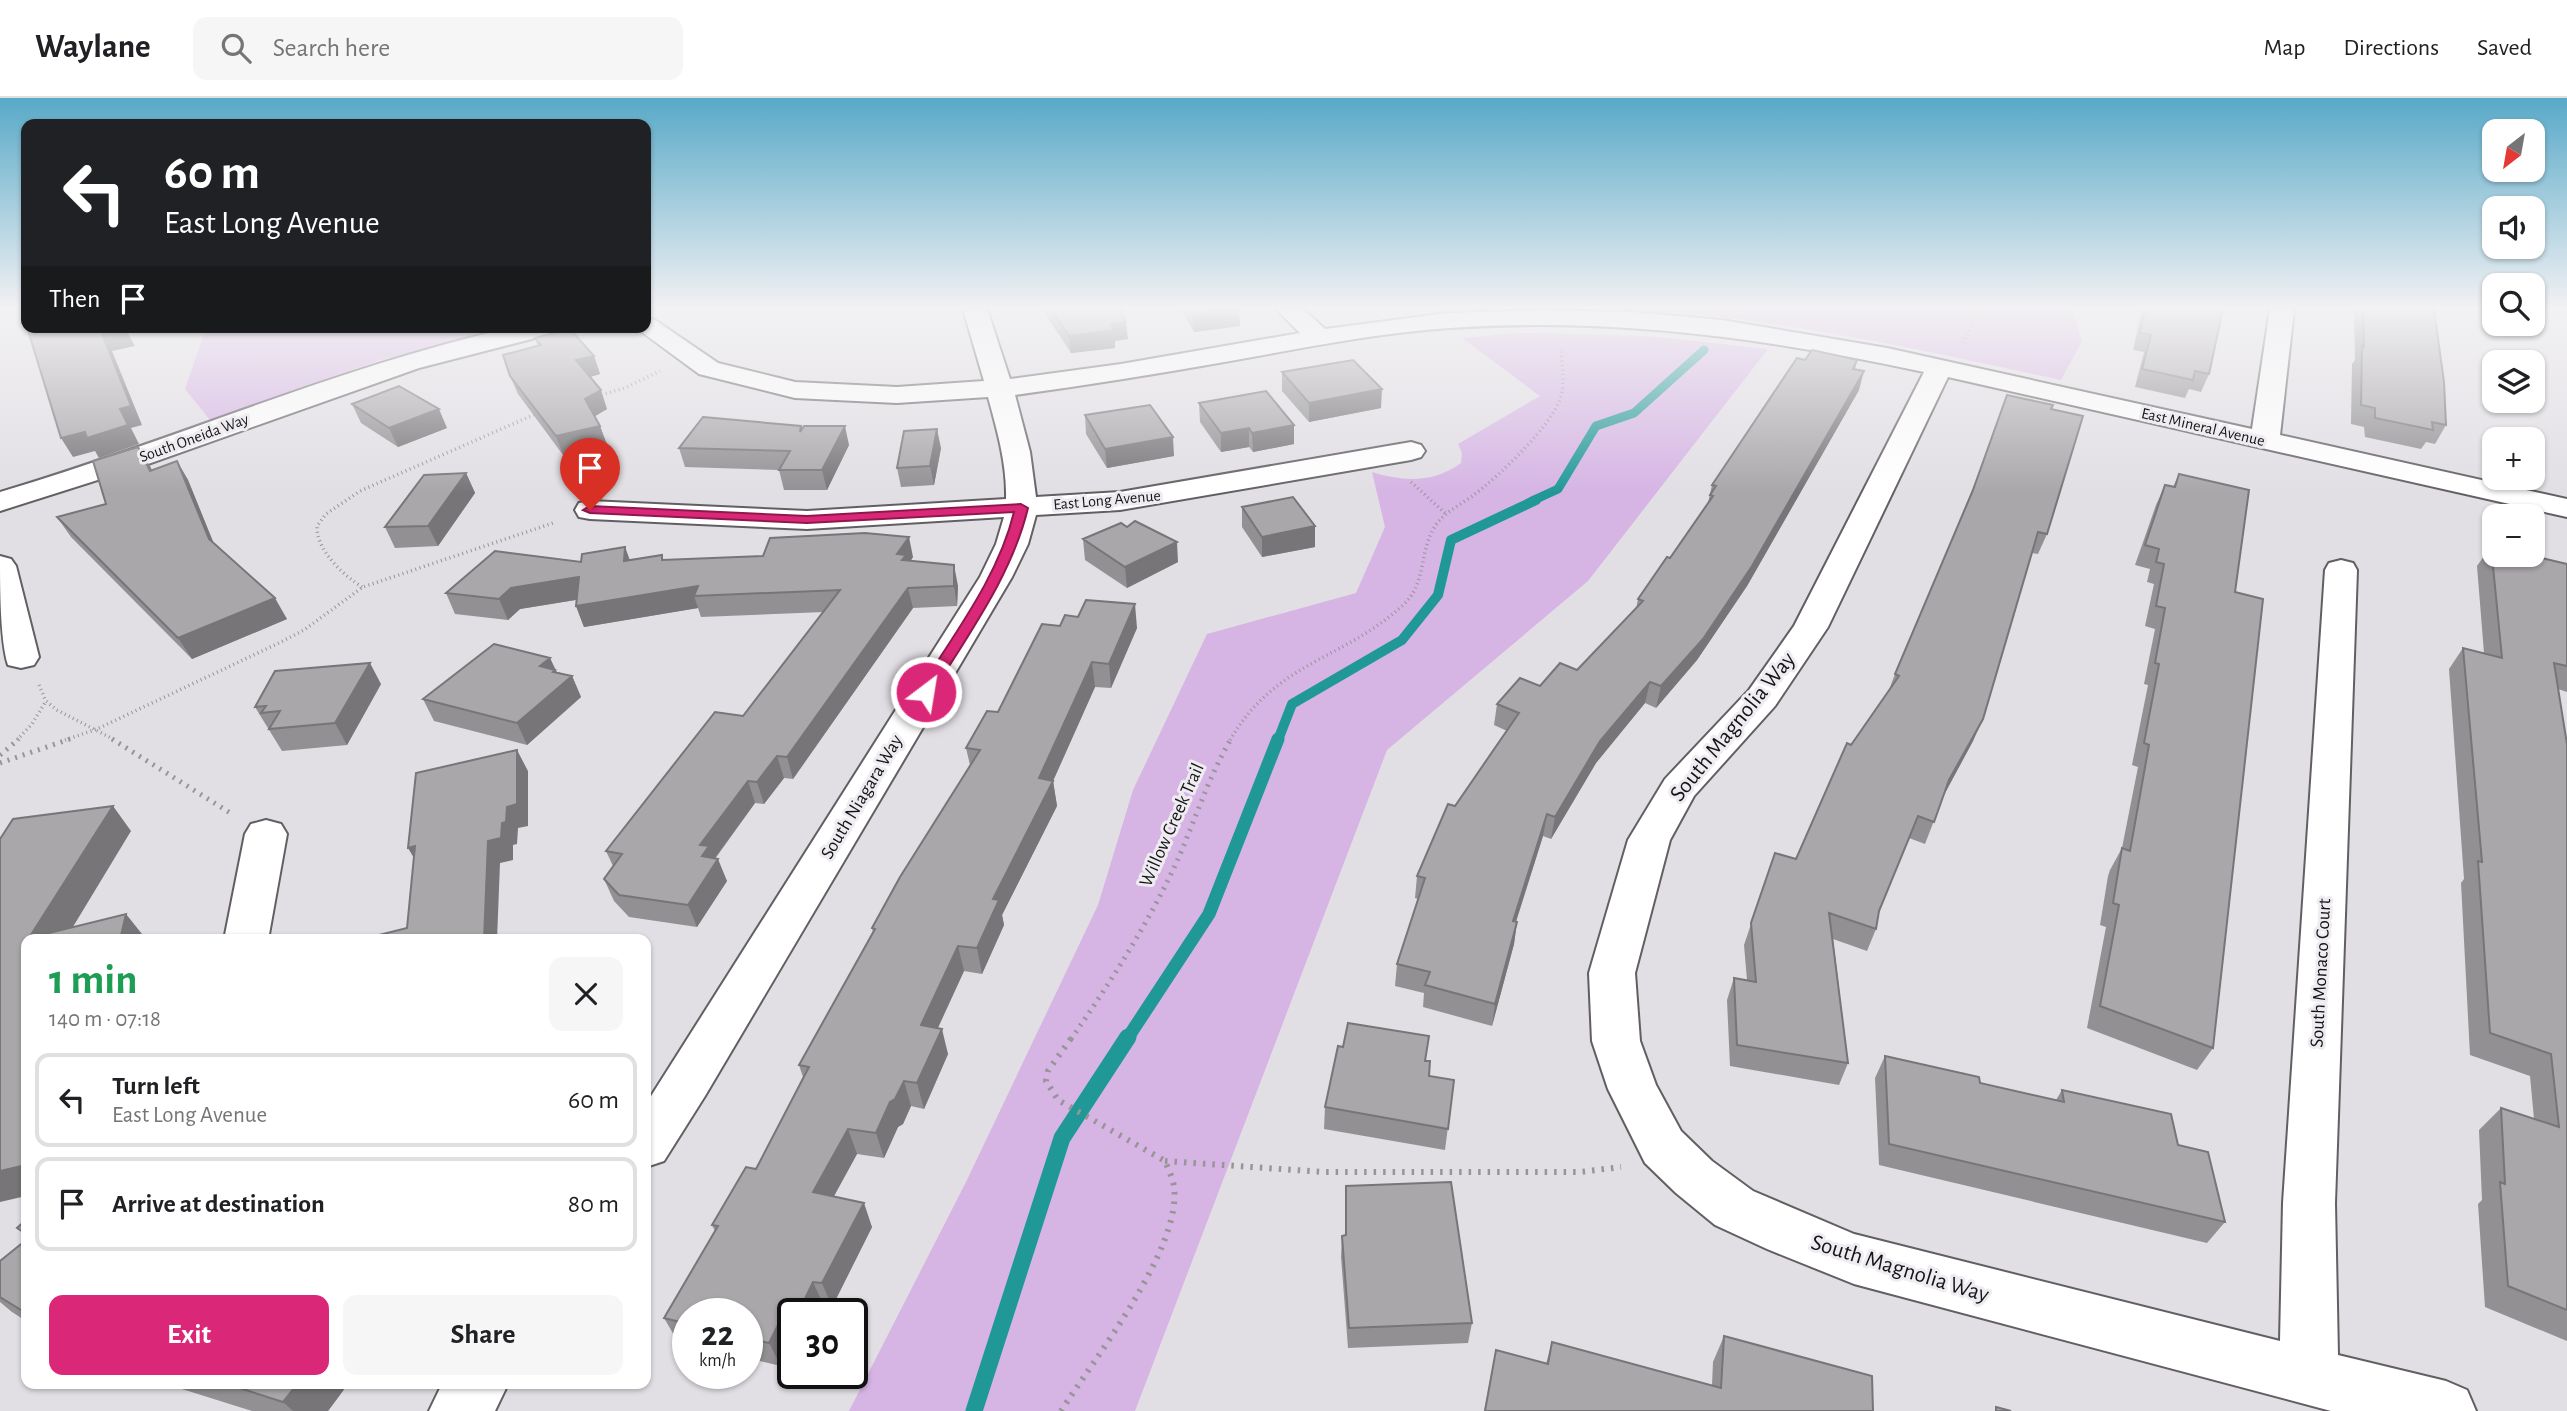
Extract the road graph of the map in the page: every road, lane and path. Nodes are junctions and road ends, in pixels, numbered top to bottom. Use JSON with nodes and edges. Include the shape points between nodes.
{"nodes":[{"id":1,"x":383,"y":370,"type":"edge"},
{"id":2,"x":663,"y":370,"type":"edge"},
{"id":3,"x":720,"y":370,"type":"edge"},
{"id":4,"x":995,"y":370,"type":"edge"},
{"id":5,"x":1128,"y":370,"type":"edge"},
{"id":6,"x":1562,"y":370,"type":"edge"},
{"id":7,"x":1938,"y":370,"type":"edge"},
{"id":8,"x":1949,"y":370,"type":"edge"},
{"id":9,"x":2274,"y":370,"type":"edge"},
{"id":10,"x":1000,"y":389,"type":"junction"},
{"id":11,"x":591,"y":398,"type":"edge"},
{"id":12,"x":548,"y":410,"type":"edge"},
{"id":13,"x":2265,"y":440,"type":"junction"},
{"id":14,"x":1412,"y":451,"type":"dead end"},
{"id":15,"x":0,"y":502,"type":"edge"},
{"id":16,"x":1021,"y":508,"type":"junction"},
{"id":17,"x":2567,"y":508,"type":"edge"},
{"id":18,"x":590,"y":510,"type":"joint"},
{"id":19,"x":0,"y":566,"type":"edge"},
{"id":20,"x":2341,"y":570,"type":"dead end"},
{"id":21,"x":363,"y":587,"type":"junction"},
{"id":22,"x":20,"y":657,"type":"joint"},
{"id":23,"x":46,"y":701,"type":"junction"},
{"id":24,"x":97,"y":729,"type":"junction"},
{"id":25,"x":0,"y":755,"type":"edge"},
{"id":26,"x":0,"y":763,"type":"edge"},
{"id":27,"x":266,"y":834,"type":"joint"},
{"id":28,"x":247,"y":934,"type":"edge"},
{"id":29,"x":651,"y":1138,"type":"edge"},
{"id":30,"x":1663,"y":1147,"type":"junction"},
{"id":31,"x":1165,"y":1161,"type":"junction"},
{"id":32,"x":2309,"y":1376,"type":"junction"},
{"id":33,"x":476,"y":1389,"type":"edge"},
{"id":34,"x":459,"y":1411,"type":"edge"},
{"id":35,"x":1061,"y":1411,"type":"edge"},
{"id":36,"x":2445,"y":1411,"type":"edge"}],
"edges":[{"from":1,"to":15,"type":"street","name":"South Oneida Way"},
{"from":2,"to":11,"type":"path"},
{"from":3,"to":10,"type":"street","name":"East Mineral Avenue","via":[[760,383],[825,393],[902,396]]},
{"from":4,"to":10,"type":"street","name":"South Niagara Way"},
{"from":5,"to":10,"type":"street","name":"East Mineral Avenue"},
{"from":6,"to":31,"type":"path","name":"Willow Creek Trail","via":[[1560,400],[1528,442],[1480,490],[1435,525],[1416,589],[1407,602],[1280,683],[1247,713],[1194,810],[1173,869],[1136,936],[1048,1070],[1046,1081],[1058,1100]]},
{"from":7,"to":30,"type":"street","name":"South Magnolia Way","via":[[1811,627],[1762,698],[1679,788],[1649,840],[1612,973],[1616,1041],[1633,1089]]},
{"from":8,"to":13,"type":"street","name":"East Mineral Avenue"},
{"from":9,"to":13,"type":"street"},
{"from":10,"to":16,"type":"street","name":"South Niagara Way","via":[[1019,471]]},
{"from":12,"to":21,"type":"path","via":[[385,479],[326,514],[316,533],[320,545],[352,582]]},
{"from":13,"to":17,"type":"street","name":"East Mineral Avenue"},
{"from":14,"to":16,"type":"street","name":"East Long Avenue","via":[[1163,496]]},
{"from":16,"to":18,"type":"street","name":"East Long Avenue","via":[[807,520]]},
{"from":16,"to":29,"type":"street","name":"South Niagara Way","via":[[1015,536],[996,577]]},
{"from":18,"to":21,"type":"path"},
{"from":19,"to":22,"type":"street"},
{"from":20,"to":32,"type":"street","name":"South Monaco Court","via":[[2309,1203]]},
{"from":21,"to":24,"type":"path","via":[[279,643]]},
{"from":22,"to":23,"type":"path"},
{"from":23,"to":24,"type":"path"},
{"from":23,"to":25,"type":"path","via":[[30,728]]},
{"from":24,"to":26,"type":"path"},
{"from":24,"to":27,"type":"path"},
{"from":27,"to":28,"type":"street"},
{"from":30,"to":31,"type":"path","via":[[1629,1166],[1580,1172],[1324,1172]]},
{"from":30,"to":32,"type":"street","name":"South Magnolia Way","via":[[1734,1208],[1854,1259]]},
{"from":31,"to":35,"type":"path","via":[[1175,1189],[1163,1241],[1133,1306]]},
{"from":32,"to":36,"type":"street","name":"South Magnolia Way"},
{"from":33,"to":34,"type":"street"}]}
